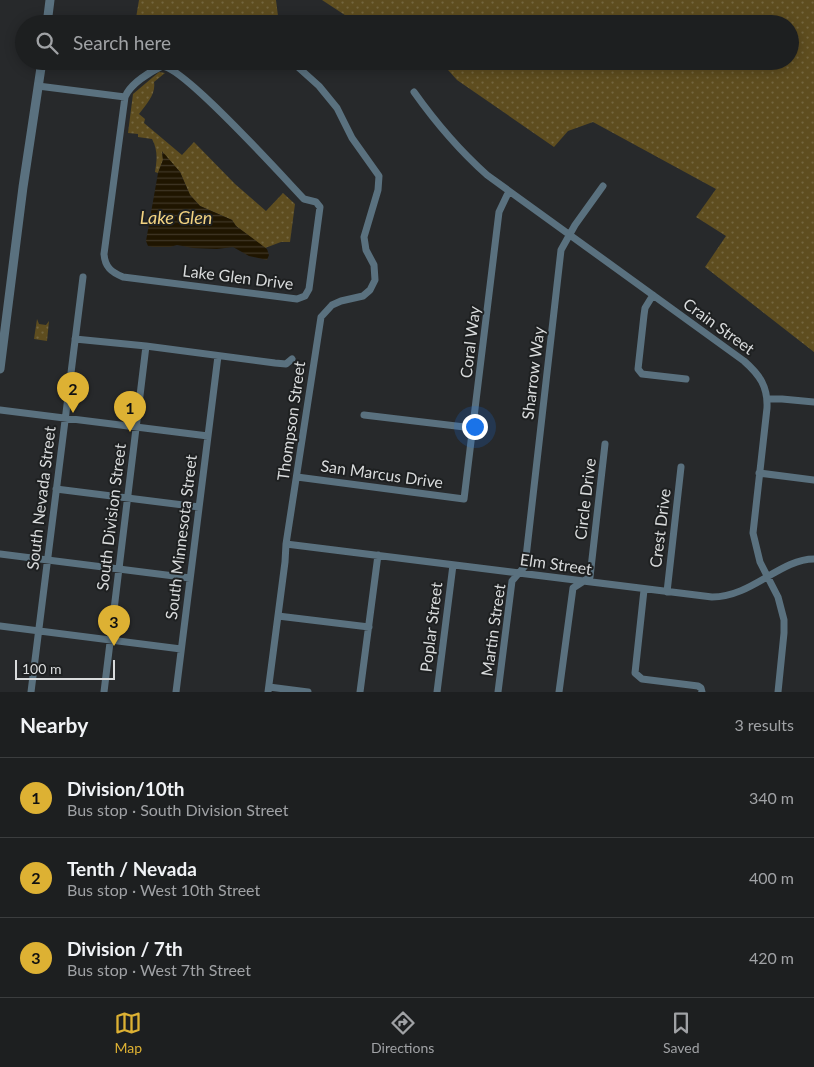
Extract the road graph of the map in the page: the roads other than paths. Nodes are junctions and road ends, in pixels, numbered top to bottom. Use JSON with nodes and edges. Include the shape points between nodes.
{"nodes":[{"id":1,"x":50,"y":0,"type":"edge"},
{"id":2,"x":48,"y":15,"type":"edge"},
{"id":3,"x":41,"y":70,"type":"edge"},
{"id":4,"x":155,"y":70,"type":"edge"},
{"id":5,"x":174,"y":70,"type":"edge"},
{"id":6,"x":301,"y":70,"type":"edge"},
{"id":7,"x":38,"y":86,"type":"junction"},
{"id":8,"x":414,"y":92,"type":"dead end"},
{"id":9,"x":125,"y":97,"type":"junction"},
{"id":10,"x":603,"y":186,"type":"dead end"},
{"id":11,"x":509,"y":191,"type":"junction"},
{"id":12,"x":570,"y":234,"type":"junction"},
{"id":13,"x":83,"y":278,"type":"dead end"},
{"id":14,"x":653,"y":295,"type":"junction"},
{"id":15,"x":75,"y":339,"type":"junction"},
{"id":16,"x":146,"y":346,"type":"junction"},
{"id":17,"x":218,"y":356,"type":"junction"},
{"id":18,"x":292,"y":359,"type":"dead end"},
{"id":19,"x":0,"y":369,"type":"edge"},
{"id":20,"x":686,"y":379,"type":"dead end"},
{"id":21,"x":767,"y":399,"type":"junction"},
{"id":22,"x":814,"y":402,"type":"edge"},
{"id":23,"x":0,"y":410,"type":"edge"},
{"id":24,"x":364,"y":415,"type":"dead end"},
{"id":25,"x":65,"y":418,"type":"junction"},
{"id":26,"x":136,"y":427,"type":"junction"},
{"id":27,"x":473,"y":428,"type":"junction"},
{"id":28,"x":208,"y":436,"type":"junction"},
{"id":29,"x":605,"y":444,"type":"dead end"},
{"id":30,"x":681,"y":467,"type":"dead end"},
{"id":31,"x":759,"y":474,"type":"junction"},
{"id":32,"x":297,"y":476,"type":"junction"},
{"id":33,"x":814,"y":480,"type":"edge"},
{"id":34,"x":56,"y":489,"type":"junction"},
{"id":35,"x":127,"y":498,"type":"junction"},
{"id":36,"x":464,"y":499,"type":"joint"},
{"id":37,"x":199,"y":507,"type":"junction"},
{"id":38,"x":286,"y":544,"type":"junction"},
{"id":39,"x":0,"y":554,"type":"edge"},
{"id":40,"x":378,"y":555,"type":"junction"},
{"id":41,"x":814,"y":559,"type":"edge"},
{"id":42,"x":47,"y":560,"type":"junction"},
{"id":43,"x":453,"y":565,"type":"junction"},
{"id":44,"x":118,"y":569,"type":"junction"},
{"id":45,"x":518,"y":573,"type":"junction"},
{"id":46,"x":768,"y":577,"type":"junction"},
{"id":47,"x":190,"y":578,"type":"junction"},
{"id":48,"x":581,"y":581,"type":"junction"},
{"id":49,"x":644,"y":590,"type":"junction"},
{"id":50,"x":666,"y":592,"type":"junction"},
{"id":51,"x":278,"y":616,"type":"junction"},
{"id":52,"x":0,"y":626,"type":"edge"},
{"id":53,"x":369,"y":627,"type":"junction"},
{"id":54,"x":38,"y":631,"type":"junction"},
{"id":55,"x":109,"y":640,"type":"junction"},
{"id":56,"x":181,"y":650,"type":"junction"},
{"id":57,"x":268,"y":690,"type":"edge"},
{"id":58,"x":31,"y":692,"type":"edge"},
{"id":59,"x":104,"y":692,"type":"edge"},
{"id":60,"x":176,"y":692,"type":"edge"},
{"id":61,"x":308,"y":692,"type":"edge"},
{"id":62,"x":360,"y":692,"type":"edge"},
{"id":63,"x":437,"y":692,"type":"edge"},
{"id":64,"x":498,"y":692,"type":"edge"},
{"id":65,"x":559,"y":692,"type":"edge"},
{"id":66,"x":702,"y":692,"type":"edge"},
{"id":67,"x":778,"y":692,"type":"edge"}],
"edges":[{"from":1,"to":2,"type":"street"},
{"from":3,"to":7,"type":"street"},
{"from":4,"to":9,"type":"street","name":"Lake Glen Drive","via":[[127,91]]},
{"from":5,"to":9,"type":"street","name":"Lake Glen Drive","via":[[205,96],[304,199],[316,202],[320,207],[309,289],[305,296],[297,299],[123,277],[111,272],[104,254]]},
{"from":6,"to":32,"type":"street","name":"Thompson Street","via":[[337,108],[352,138],[379,176],[364,237],[374,265],[375,280],[363,296],[332,305],[321,317]]},
{"from":7,"to":9,"type":"street"},
{"from":7,"to":19,"type":"street"},
{"from":8,"to":11,"type":"street","name":"Crain Street","via":[[452,141]]},
{"from":10,"to":12,"type":"street","name":"Sharrow Way"},
{"from":11,"to":12,"type":"street","name":"Crain Street"},
{"from":11,"to":27,"type":"street","name":"Coral Way","via":[[499,212]]},
{"from":12,"to":14,"type":"street","name":"Crain Street"},
{"from":12,"to":45,"type":"street","name":"Sharrow Way","via":[[561,250],[525,566]]},
{"from":13,"to":15,"type":"street","name":"South Nevada Street"},
{"from":14,"to":20,"type":"street","via":[[645,308],[638,369],[642,374]]},
{"from":14,"to":21,"type":"street","name":"Crain Street","via":[[756,371],[766,388]]},
{"from":15,"to":16,"type":"street"},
{"from":15,"to":25,"type":"street","name":"South Nevada Street"},
{"from":16,"to":17,"type":"street"},
{"from":16,"to":26,"type":"street","name":"South Division Street"},
{"from":17,"to":18,"type":"street","via":[[286,364]]},
{"from":17,"to":28,"type":"street","name":"South Minnesota Street"},
{"from":21,"to":22,"type":"street"},
{"from":21,"to":31,"type":"street","name":"Crain Street"},
{"from":23,"to":25,"type":"street"},
{"from":24,"to":27,"type":"street"},
{"from":25,"to":26,"type":"street"},
{"from":25,"to":34,"type":"street","name":"South Nevada Street"},
{"from":26,"to":28,"type":"street"},
{"from":26,"to":35,"type":"street","name":"South Division Street"},
{"from":27,"to":36,"type":"street","name":"Coral Way"},
{"from":28,"to":37,"type":"street","name":"South Minnesota Street"},
{"from":29,"to":48,"type":"street","name":"Circle Drive","via":[[590,577]]},
{"from":30,"to":50,"type":"street","name":"Crest Drive"},
{"from":31,"to":33,"type":"street"},
{"from":31,"to":46,"type":"street","name":"Crain Street","via":[[753,534],[760,562]]},
{"from":32,"to":36,"type":"street","name":"San Marcus Drive"},
{"from":32,"to":38,"type":"street","name":"Thompson Street"},
{"from":34,"to":35,"type":"street"},
{"from":34,"to":42,"type":"street","name":"South Nevada Street"},
{"from":35,"to":37,"type":"street"},
{"from":35,"to":44,"type":"street","name":"South Division Street"},
{"from":37,"to":47,"type":"street","name":"South Minnesota Street"},
{"from":38,"to":40,"type":"street","name":"Elm Street"},
{"from":38,"to":51,"type":"street","name":"Thompson Street"},
{"from":39,"to":42,"type":"street"},
{"from":40,"to":43,"type":"street","name":"Elm Street"},
{"from":40,"to":53,"type":"street"},
{"from":41,"to":46,"type":"street","name":"Elm Street","via":[[799,561]]},
{"from":42,"to":44,"type":"street"},
{"from":42,"to":54,"type":"street","name":"South Nevada Street"},
{"from":43,"to":45,"type":"street","name":"Elm Street"},
{"from":43,"to":63,"type":"street","name":"Poplar Street"},
{"from":44,"to":47,"type":"street"},
{"from":44,"to":55,"type":"street","name":"South Division Street"},
{"from":45,"to":48,"type":"street","name":"Elm Street"},
{"from":45,"to":64,"type":"street","name":"Martin Street","via":[[512,581]]},
{"from":46,"to":50,"type":"street","name":"Elm Street","via":[[729,596]]},
{"from":46,"to":67,"type":"street","name":"Crain Street","via":[[784,620]]},
{"from":47,"to":56,"type":"street","name":"South Minnesota Street"},
{"from":48,"to":49,"type":"street","name":"Elm Street"},
{"from":48,"to":65,"type":"street","via":[[572,588]]},
{"from":49,"to":50,"type":"street","name":"Elm Street"},
{"from":49,"to":66,"type":"street","via":[[635,673],[642,679],[694,685]]},
{"from":51,"to":53,"type":"street"},
{"from":51,"to":57,"type":"street","name":"Thompson Street"},
{"from":52,"to":54,"type":"street"},
{"from":53,"to":62,"type":"street"},
{"from":54,"to":55,"type":"street"},
{"from":54,"to":58,"type":"street","name":"South Nevada Street"},
{"from":55,"to":56,"type":"street"},
{"from":55,"to":59,"type":"street","name":"South Division Street"},
{"from":56,"to":60,"type":"street","name":"South Minnesota Street"},
{"from":57,"to":61,"type":"street"}]}
